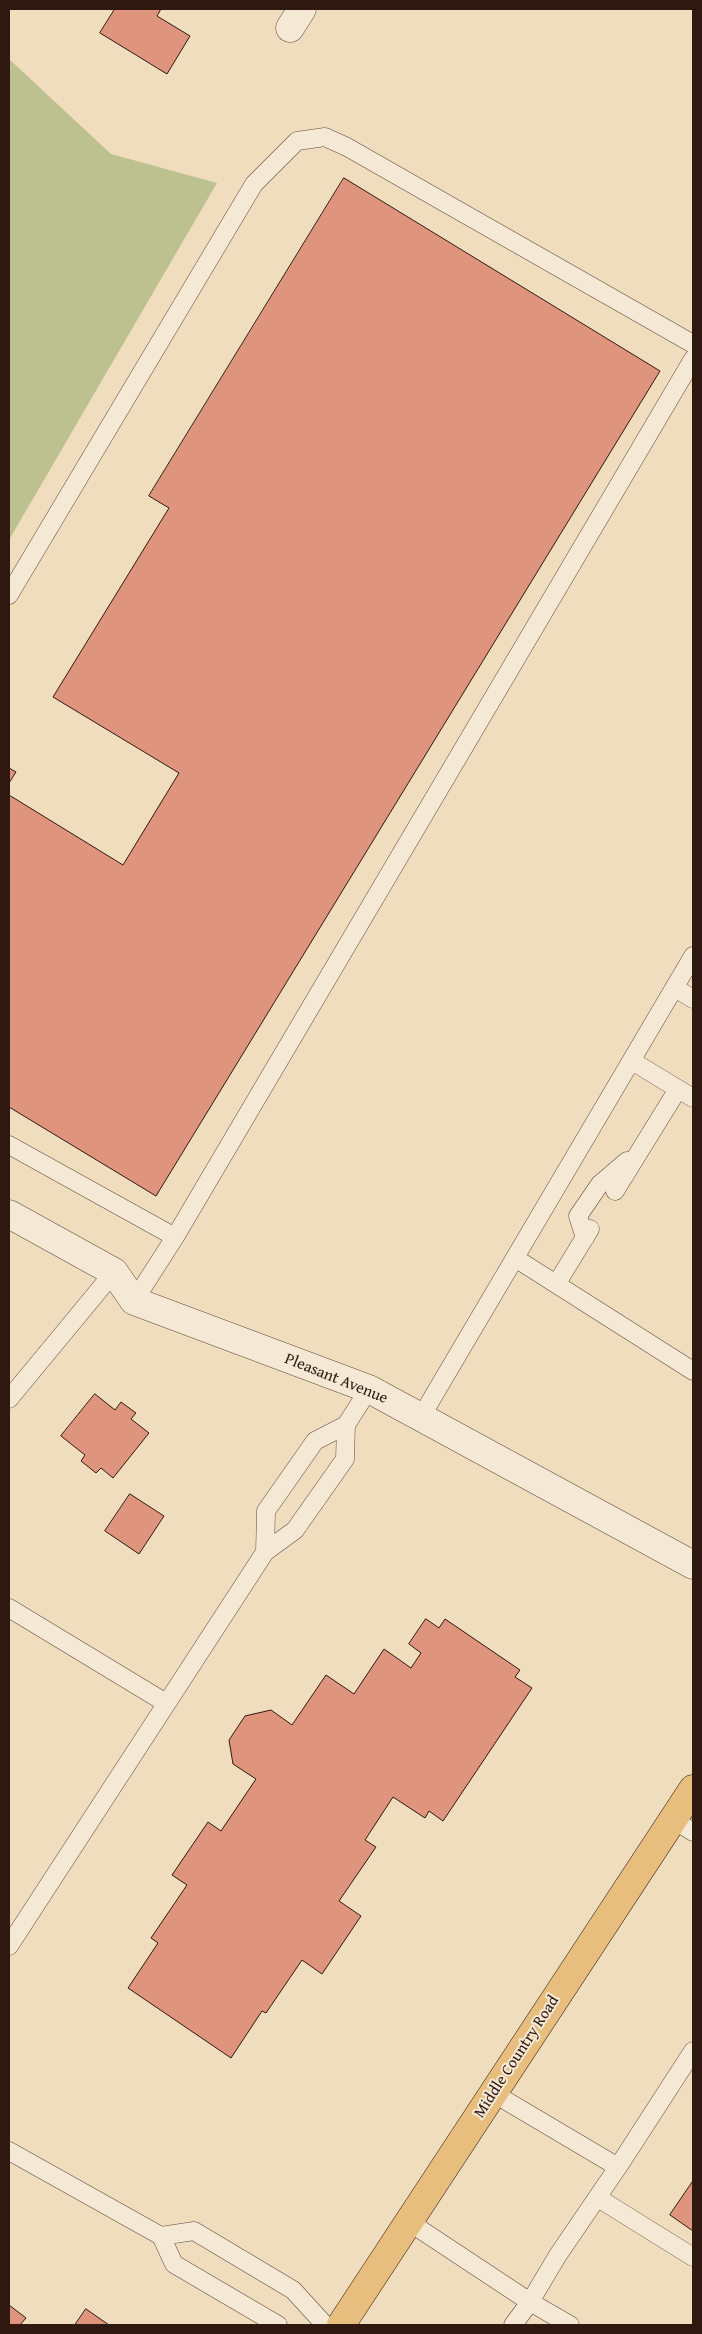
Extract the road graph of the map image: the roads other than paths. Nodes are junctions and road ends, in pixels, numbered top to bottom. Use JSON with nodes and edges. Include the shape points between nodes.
{"nodes":[{"id":1,"x":693,"y":344,"type":"edge"},
{"id":2,"x":693,"y":359,"type":"edge"},
{"id":3,"x":9,"y":595,"type":"edge"},
{"id":4,"x":693,"y":956,"type":"edge"},
{"id":5,"x":675,"y":988,"type":"junction"},
{"id":6,"x":693,"y":999,"type":"edge"},
{"id":7,"x":632,"y":1060,"type":"junction"},
{"id":8,"x":678,"y":1089,"type":"junction"},
{"id":9,"x":693,"y":1098,"type":"edge"},
{"id":10,"x":9,"y":1145,"type":"edge"},
{"id":11,"x":640,"y":1150,"type":"junction"},
{"id":12,"x":615,"y":1191,"type":"dead end"},
{"id":13,"x":9,"y":1214,"type":"edge"},
{"id":14,"x":175,"y":1237,"type":"junction"},
{"id":15,"x":515,"y":1258,"type":"junction"},
{"id":16,"x":114,"y":1272,"type":"junction"},
{"id":17,"x":557,"y":1283,"type":"junction"},
{"id":18,"x":134,"y":1301,"type":"junction"},
{"id":19,"x":693,"y":1371,"type":"edge"},
{"id":20,"x":369,"y":1389,"type":"junction"},
{"id":21,"x":9,"y":1399,"type":"edge"},
{"id":22,"x":421,"y":1417,"type":"junction"},
{"id":23,"x":346,"y":1425,"type":"junction"},
{"id":24,"x":264,"y":1552,"type":"junction"},
{"id":25,"x":693,"y":1565,"type":"edge"},
{"id":26,"x":9,"y":1608,"type":"edge"},
{"id":27,"x":166,"y":1704,"type":"junction"},
{"id":28,"x":693,"y":1789,"type":"edge"},
{"id":29,"x":683,"y":1826,"type":"edge"},
{"id":30,"x":9,"y":1946,"type":"edge"},
{"id":31,"x":693,"y":2051,"type":"edge"},
{"id":32,"x":493,"y":2093,"type":"junction"},
{"id":33,"x":9,"y":2151,"type":"edge"},
{"id":34,"x":618,"y":2167,"type":"junction"},
{"id":35,"x":598,"y":2198,"type":"junction"},
{"id":36,"x":409,"y":2222,"type":"junction"},
{"id":37,"x":161,"y":2236,"type":"junction"},
{"id":38,"x":693,"y":2256,"type":"edge"},
{"id":39,"x":530,"y":2302,"type":"junction"},
{"id":40,"x":278,"y":2325,"type":"edge"},
{"id":41,"x":325,"y":2325,"type":"edge"},
{"id":42,"x":341,"y":2325,"type":"edge"},
{"id":43,"x":513,"y":2325,"type":"edge"},
{"id":44,"x":570,"y":2325,"type":"edge"}],
"edges":[{"from":1,"to":3,"type":"lane","via":[[347,147],[325,137],[297,141],[254,184]]},
{"from":2,"to":14,"type":"lane"},
{"from":4,"to":5,"type":"lane"},
{"from":5,"to":6,"type":"lane"},
{"from":5,"to":7,"type":"lane"},
{"from":7,"to":8,"type":"lane"},
{"from":7,"to":15,"type":"lane"},
{"from":8,"to":9,"type":"lane"},
{"from":8,"to":11,"type":"lane"},
{"from":10,"to":14,"type":"lane"},
{"from":11,"to":12,"type":"lane"},
{"from":11,"to":17,"type":"lane","via":[[600,1184],[578,1216],[589,1231]]},
{"from":13,"to":16,"type":"street"},
{"from":14,"to":18,"type":"lane"},
{"from":15,"to":17,"type":"lane"},
{"from":15,"to":22,"type":"lane"},
{"from":16,"to":18,"type":"street"},
{"from":16,"to":21,"type":"lane"},
{"from":17,"to":19,"type":"lane"},
{"from":18,"to":20,"type":"street","name":"Pleasant Avenue"},
{"from":20,"to":22,"type":"street","name":"Pleasant Avenue"},
{"from":20,"to":23,"type":"lane"},
{"from":22,"to":25,"type":"street","name":"Pleasant Avenue"},
{"from":23,"to":24,"type":"lane","via":[[345,1460],[295,1530]]},
{"from":23,"to":24,"type":"lane","via":[[315,1441],[266,1511]]},
{"from":24,"to":27,"type":"lane"},
{"from":26,"to":27,"type":"lane"},
{"from":27,"to":30,"type":"lane"},
{"from":28,"to":29,"type":"main road","name":"Middle Country Road"},
{"from":29,"to":32,"type":"main road","name":"Middle Country Road"},
{"from":31,"to":34,"type":"lane"},
{"from":32,"to":34,"type":"lane"},
{"from":32,"to":36,"type":"main road","name":"Middle Country Road"},
{"from":33,"to":37,"type":"lane"},
{"from":34,"to":35,"type":"lane"},
{"from":35,"to":38,"type":"lane"},
{"from":35,"to":39,"type":"lane"},
{"from":36,"to":39,"type":"lane"},
{"from":36,"to":42,"type":"main road","name":"Middle Country Road"},
{"from":37,"to":40,"type":"lane","via":[[174,2264]]},
{"from":37,"to":41,"type":"lane","via":[[194,2230],[294,2290]]},
{"from":39,"to":43,"type":"lane"},
{"from":39,"to":44,"type":"lane"}]}
